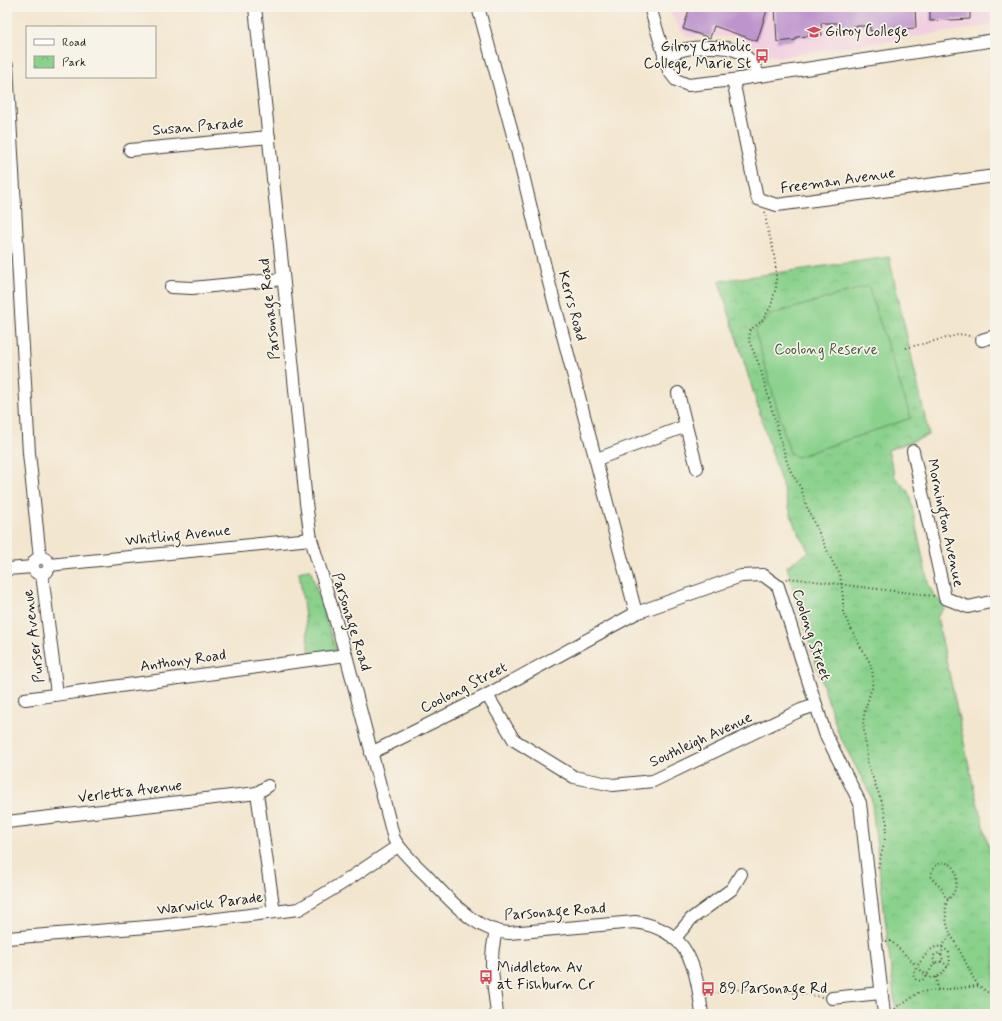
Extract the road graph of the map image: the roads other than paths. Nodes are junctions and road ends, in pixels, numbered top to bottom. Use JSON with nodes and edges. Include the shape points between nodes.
{"nodes":[{"id":1,"x":255,"y":7,"type":"edge"},
{"id":2,"x":478,"y":7,"type":"edge"},
{"id":3,"x":650,"y":7,"type":"edge"},
{"id":4,"x":995,"y":40,"type":"edge"},
{"id":5,"x":664,"y":57,"type":"junction"},
{"id":6,"x":7,"y":66,"type":"edge"},
{"id":7,"x":759,"y":76,"type":"junction"},
{"id":8,"x":733,"y":80,"type":"junction"},
{"id":9,"x":269,"y":137,"type":"junction"},
{"id":10,"x":130,"y":150,"type":"dead end"},
{"id":11,"x":995,"y":176,"type":"edge"},
{"id":12,"x":283,"y":279,"type":"junction"},
{"id":13,"x":171,"y":287,"type":"dead end"},
{"id":14,"x":995,"y":336,"type":"edge"},
{"id":15,"x":982,"y":340,"type":"road end"},
{"id":16,"x":678,"y":393,"type":"dead end"},
{"id":17,"x":686,"y":426,"type":"junction"},
{"id":18,"x":913,"y":451,"type":"dead end"},
{"id":19,"x":597,"y":459,"type":"junction"},
{"id":20,"x":697,"y":468,"type":"dead end"},
{"id":21,"x":311,"y":539,"type":"junction"},
{"id":22,"x":41,"y":566,"type":"junction"},
{"id":23,"x":7,"y":569,"type":"edge"},
{"id":24,"x":995,"y":601,"type":"edge"},
{"id":25,"x":636,"y":613,"type":"junction"},
{"id":26,"x":346,"y":656,"type":"junction"},
{"id":27,"x":57,"y":694,"type":"junction"},
{"id":28,"x":487,"y":695,"type":"junction"},
{"id":29,"x":25,"y":698,"type":"dead end"},
{"id":30,"x":816,"y":705,"type":"junction"},
{"id":31,"x":372,"y":753,"type":"junction"},
{"id":32,"x":268,"y":786,"type":"dead end"},
{"id":33,"x":257,"y":793,"type":"junction"},
{"id":34,"x":7,"y":822,"type":"edge"},
{"id":35,"x":398,"y":846,"type":"junction"},
{"id":36,"x":741,"y":874,"type":"dead end"},
{"id":37,"x":274,"y":912,"type":"junction"},
{"id":38,"x":496,"y":932,"type":"junction"},
{"id":39,"x":7,"y":938,"type":"edge"},
{"id":40,"x":675,"y":938,"type":"junction"},
{"id":41,"x":881,"y":994,"type":"junction"},
{"id":42,"x":832,"y":998,"type":"road end"},
{"id":43,"x":889,"y":1013,"type":"edge"},
{"id":44,"x":497,"y":1014,"type":"edge"},
{"id":45,"x":702,"y":1014,"type":"edge"}],
"edges":[{"from":1,"to":9,"type":"street","name":"Parsonage Road"},
{"from":2,"to":19,"type":"street","name":"Kerrs Road"},
{"from":3,"to":5,"type":"street"},
{"from":4,"to":7,"type":"street"},
{"from":5,"to":7,"type":"street","via":[[684,49],[723,47],[742,53]]},
{"from":5,"to":8,"type":"street","via":[[671,74],[683,83],[692,85]]},
{"from":6,"to":22,"type":"street","name":"Purser Avenue","via":[[29,453]]},
{"from":7,"to":8,"type":"street"},
{"from":8,"to":11,"type":"street","name":"Freeman Avenue","via":[[758,199],[777,206]]},
{"from":9,"to":10,"type":"street","name":"Susan Parade"},
{"from":9,"to":12,"type":"street","name":"Parsonage Road"},
{"from":12,"to":13,"type":"street","via":[[192,288]]},
{"from":12,"to":21,"type":"street","name":"Parsonage Road"},
{"from":14,"to":15,"type":"street"},
{"from":16,"to":17,"type":"street"},
{"from":17,"to":19,"type":"street"},
{"from":17,"to":20,"type":"street"},
{"from":18,"to":24,"type":"street","name":"Mornington Avenue","via":[[945,598],[968,607]]},
{"from":19,"to":25,"type":"street","name":"Kerrs Road"},
{"from":21,"to":22,"type":"street","name":"Whitling Avenue"},
{"from":21,"to":26,"type":"street","name":"Parsonage Road"},
{"from":22,"to":23,"type":"street","name":"Whitling Avenue"},
{"from":22,"to":27,"type":"street","name":"Purser Avenue"},
{"from":25,"to":28,"type":"street","name":"Coolong Street"},
{"from":25,"to":30,"type":"street","name":"Coolong Street","via":[[741,576],[762,575],[778,586]]},
{"from":26,"to":27,"type":"street","name":"Anthony Road"},
{"from":26,"to":31,"type":"street","name":"Parsonage Road"},
{"from":27,"to":29,"type":"street","name":"Anthony Road"},
{"from":28,"to":30,"type":"street","name":"Southleigh Avenue","via":[[514,740],[574,776],[613,785],[653,781]]},
{"from":28,"to":31,"type":"street","name":"Coolong Street"},
{"from":30,"to":41,"type":"street","name":"Coolong Street","via":[[830,744],[860,803]]},
{"from":31,"to":35,"type":"street","name":"Parsonage Road","via":[[391,832]]},
{"from":32,"to":33,"type":"street","name":"Verletta Avenue"},
{"from":33,"to":34,"type":"street","name":"Verletta Avenue"},
{"from":33,"to":37,"type":"street"},
{"from":35,"to":37,"type":"street","name":"Warwick Parade","via":[[299,909]]},
{"from":35,"to":38,"type":"street","name":"Parsonage Road","via":[[472,919]]},
{"from":36,"to":40,"type":"street","via":[[732,889],[691,919]]},
{"from":37,"to":39,"type":"street","name":"Warwick Parade","via":[[160,926]]},
{"from":38,"to":40,"type":"street","name":"Parsonage Road","via":[[635,922],[657,928]]},
{"from":38,"to":44,"type":"street","via":[[491,956]]},
{"from":40,"to":45,"type":"street","name":"Parsonage Road","via":[[686,952],[698,979]]},
{"from":41,"to":42,"type":"street"},
{"from":41,"to":43,"type":"street","name":"Coolong Street"}]}
